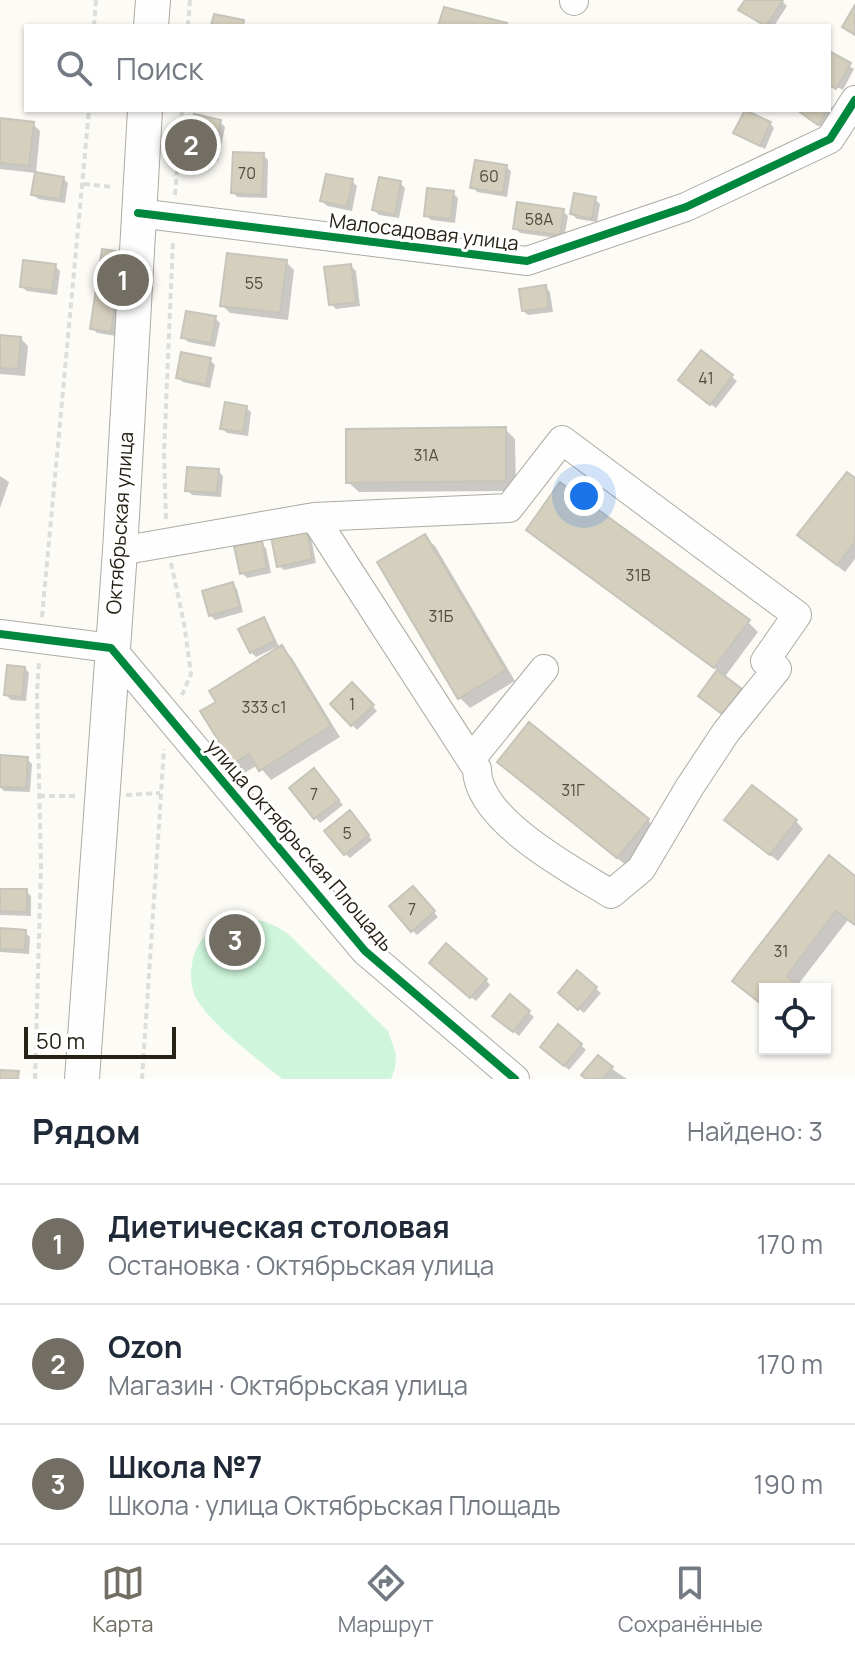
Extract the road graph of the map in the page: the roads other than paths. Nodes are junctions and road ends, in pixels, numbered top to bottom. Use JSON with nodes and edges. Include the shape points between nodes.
{"nodes":[{"id":1,"x":153,"y":0,"type":"edge"},
{"id":2,"x":151,"y":24,"type":"edge"},
{"id":3,"x":855,"y":100,"type":"edge"},
{"id":4,"x":145,"y":112,"type":"edge"},
{"id":5,"x":138,"y":213,"type":"junction"},
{"id":6,"x":314,"y":517,"type":"junction"},
{"id":7,"x":120,"y":551,"type":"junction"},
{"id":8,"x":0,"y":634,"type":"edge"},
{"id":9,"x":111,"y":648,"type":"junction"},
{"id":10,"x":544,"y":669,"type":"dead end"},
{"id":11,"x":471,"y":759,"type":"junction"},
{"id":12,"x":82,"y":1079,"type":"edge"},
{"id":13,"x":515,"y":1079,"type":"edge"}],
"edges":[{"from":1,"to":2,"type":"main road"},
{"from":3,"to":5,"type":"street","name":"Малосадовая улица","via":[[830,139],[686,207],[527,261]]},
{"from":4,"to":5,"type":"main road","name":"Октябрьская улица"},
{"from":5,"to":7,"type":"main road","name":"Октябрьская улица"},
{"from":6,"to":7,"type":"street"},
{"from":6,"to":11,"type":"street"},
{"from":6,"to":11,"type":"street","via":[[509,508],[562,440],[797,615],[765,661],[777,669],[726,732],[641,869],[611,894],[504,822],[477,780]]},
{"from":7,"to":9,"type":"main road","name":"Октябрьская улица"},
{"from":8,"to":9,"type":"street"},
{"from":9,"to":12,"type":"main road","name":"Октябрьская улица"},
{"from":9,"to":13,"type":"street","name":"улица Октябрьская Площадь","via":[[365,951]]},
{"from":10,"to":11,"type":"street"}]}
